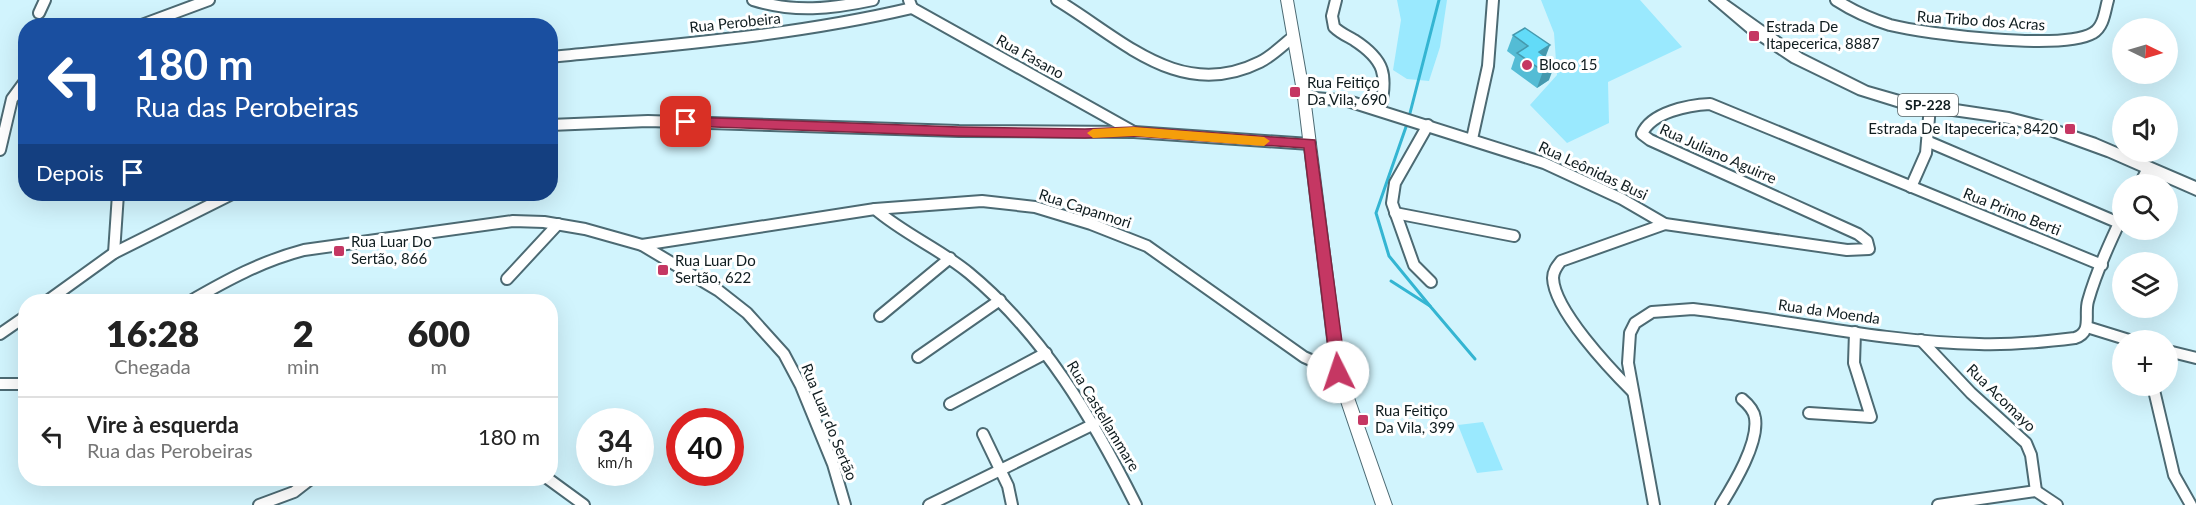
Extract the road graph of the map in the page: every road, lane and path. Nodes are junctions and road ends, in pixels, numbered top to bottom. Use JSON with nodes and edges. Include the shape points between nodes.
{"nodes":[{"id":1,"x":45,"y":0,"type":"edge"},
{"id":2,"x":209,"y":0,"type":"edge"},
{"id":3,"x":753,"y":0,"type":"edge"},
{"id":4,"x":873,"y":0,"type":"edge"},
{"id":5,"x":1057,"y":0,"type":"edge"},
{"id":6,"x":1287,"y":0,"type":"edge"},
{"id":7,"x":1336,"y":0,"type":"edge"},
{"id":8,"x":1493,"y":0,"type":"edge"},
{"id":9,"x":1718,"y":0,"type":"edge"},
{"id":10,"x":1836,"y":0,"type":"edge"},
{"id":11,"x":2108,"y":0,"type":"edge"},
{"id":12,"x":910,"y":4,"type":"edge"},
{"id":13,"x":39,"y":13,"type":"dead end"},
{"id":14,"x":161,"y":18,"type":"edge"},
{"id":15,"x":1293,"y":37,"type":"junction"},
{"id":16,"x":558,"y":56,"type":"edge"},
{"id":17,"x":18,"y":91,"type":"edge"},
{"id":18,"x":1304,"y":97,"type":"junction"},
{"id":19,"x":1930,"y":106,"type":"junction"},
{"id":20,"x":1380,"y":110,"type":"junction"},
{"id":21,"x":558,"y":125,"type":"edge"},
{"id":22,"x":1428,"y":125,"type":"junction"},
{"id":23,"x":1134,"y":132,"type":"junction"},
{"id":24,"x":1472,"y":139,"type":"junction"},
{"id":25,"x":1929,"y":142,"type":"junction"},
{"id":26,"x":1310,"y":144,"type":"junction"},
{"id":27,"x":0,"y":150,"type":"edge"},
{"id":28,"x":2148,"y":168,"type":"junction"},
{"id":29,"x":2145,"y":174,"type":"edge"},
{"id":30,"x":1911,"y":187,"type":"junction"},
{"id":31,"x":2196,"y":189,"type":"edge"},
{"id":32,"x":118,"y":201,"type":"edge"},
{"id":33,"x":218,"y":201,"type":"edge"},
{"id":34,"x":875,"y":209,"type":"junction"},
{"id":35,"x":1395,"y":213,"type":"junction"},
{"id":36,"x":2112,"y":216,"type":"edge"},
{"id":37,"x":558,"y":224,"type":"junction"},
{"id":38,"x":1665,"y":224,"type":"junction"},
{"id":39,"x":1514,"y":236,"type":"dead end"},
{"id":40,"x":2113,"y":240,"type":"edge"},
{"id":41,"x":642,"y":245,"type":"junction"},
{"id":42,"x":114,"y":253,"type":"junction"},
{"id":43,"x":950,"y":258,"type":"junction"},
{"id":44,"x":2102,"y":266,"type":"junction"},
{"id":45,"x":507,"y":279,"type":"dead end"},
{"id":46,"x":1431,"y":282,"type":"dead end"},
{"id":47,"x":57,"y":294,"type":"edge"},
{"id":48,"x":206,"y":294,"type":"edge"},
{"id":49,"x":999,"y":300,"type":"junction"},
{"id":50,"x":880,"y":316,"type":"dead end"},
{"id":51,"x":18,"y":322,"type":"edge"},
{"id":52,"x":2087,"y":327,"type":"junction"},
{"id":53,"x":1855,"y":332,"type":"junction"},
{"id":54,"x":0,"y":334,"type":"edge"},
{"id":55,"x":2112,"y":335,"type":"edge"},
{"id":56,"x":1921,"y":340,"type":"junction"},
{"id":57,"x":1046,"y":353,"type":"junction"},
{"id":58,"x":2178,"y":354,"type":"edge"},
{"id":59,"x":918,"y":357,"type":"dead end"},
{"id":60,"x":2196,"y":358,"type":"edge"},
{"id":61,"x":1338,"y":372,"type":"junction"},
{"id":62,"x":0,"y":384,"type":"edge"},
{"id":63,"x":18,"y":384,"type":"edge"},
{"id":64,"x":1633,"y":392,"type":"junction"},
{"id":65,"x":2155,"y":396,"type":"edge"},
{"id":66,"x":1742,"y":399,"type":"dead end"},
{"id":67,"x":950,"y":404,"type":"dead end"},
{"id":68,"x":1809,"y":413,"type":"dead end"},
{"id":69,"x":1094,"y":424,"type":"junction"},
{"id":70,"x":983,"y":434,"type":"dead end"},
{"id":71,"x":1000,"y":472,"type":"junction"},
{"id":72,"x":305,"y":486,"type":"edge"},
{"id":73,"x":556,"y":486,"type":"edge"},
{"id":74,"x":2036,"y":491,"type":"junction"},
{"id":75,"x":576,"y":503,"type":"edge"},
{"id":76,"x":259,"y":505,"type":"edge"},
{"id":77,"x":845,"y":505,"type":"edge"},
{"id":78,"x":929,"y":505,"type":"edge"},
{"id":79,"x":1012,"y":505,"type":"edge"},
{"id":80,"x":1136,"y":505,"type":"edge"},
{"id":81,"x":1384,"y":505,"type":"edge"},
{"id":82,"x":1654,"y":505,"type":"edge"},
{"id":83,"x":1721,"y":505,"type":"edge"},
{"id":84,"x":1938,"y":505,"type":"edge"},
{"id":85,"x":2057,"y":505,"type":"edge"},
{"id":86,"x":2191,"y":505,"type":"edge"}],
"edges":[{"from":1,"to":13,"type":"street"},
{"from":2,"to":14,"type":"street"},
{"from":3,"to":4,"type":"street","via":[[800,11]]},
{"from":5,"to":15,"type":"street","via":[[1156,63],[1190,77],[1234,73],[1261,61]]},
{"from":6,"to":15,"type":"street"},
{"from":7,"to":20,"type":"street","via":[[1332,25],[1375,54],[1384,67],[1385,94]]},
{"from":8,"to":24,"type":"street","via":[[1488,66]]},
{"from":9,"to":19,"type":"main road","number":"SP-228","via":[[1767,38],[1826,73],[1886,98]]},
{"from":10,"to":11,"type":"street","name":"Rua Tribo dos Acras","via":[[1890,25],[1924,33],[2034,40],[2092,34]]},
{"from":12,"to":16,"type":"street","name":"Rua Perobeira","via":[[857,22],[810,30]]},
{"from":12,"to":23,"type":"street","name":"Rua Fasano"},
{"from":15,"to":18,"type":"street"},
{"from":17,"to":27,"type":"street","via":[[12,99]]},
{"from":18,"to":20,"type":"street","name":"Rua Leônidas Busi","via":[[1348,101]]},
{"from":18,"to":26,"type":"street"},
{"from":19,"to":25,"type":"street"},
{"from":19,"to":28,"type":"main road","number":"SP-228","via":[[2028,122]]},
{"from":20,"to":22,"type":"street","name":"Rua Leônidas Busi"},
{"from":21,"to":23,"type":"street","via":[[648,121],[1085,134]]},
{"from":22,"to":24,"type":"street","name":"Rua Leônidas Busi"},
{"from":22,"to":35,"type":"street","via":[[1395,183]]},
{"from":23,"to":26,"type":"street"},
{"from":24,"to":38,"type":"street","name":"Rua Leônidas Busi","via":[[1569,174]]},
{"from":25,"to":30,"type":"street"},
{"from":25,"to":36,"type":"street"},
{"from":26,"to":61,"type":"street"},
{"from":28,"to":29,"type":"street"},
{"from":28,"to":31,"type":"main road","number":"SP-228"},
{"from":30,"to":38,"type":"street","name":"Rua Juliano Aguirre","via":[[1728,110],[1710,104],[1696,105],[1646,125],[1643,136],[1858,234],[1867,241],[1869,249],[1858,251]]},
{"from":30,"to":44,"type":"street","name":"Rua Primo Berti"},
{"from":32,"to":42,"type":"street"},
{"from":33,"to":42,"type":"street"},
{"from":34,"to":41,"type":"street","name":"Rua Capannori"},
{"from":34,"to":43,"type":"street","name":"Rua Castellammare"},
{"from":34,"to":61,"type":"street","name":"Rua Capannori","via":[[1000,202],[1042,209],[1130,238],[1167,259],[1304,357]]},
{"from":35,"to":39,"type":"street"},
{"from":35,"to":46,"type":"street","via":[[1414,265]]},
{"from":37,"to":41,"type":"street","name":"Rua Luar do Sertão"},
{"from":37,"to":45,"type":"street"},
{"from":37,"to":48,"type":"street","name":"Rua Luar do Sertão","via":[[513,221],[304,250],[237,274]]},
{"from":38,"to":64,"type":"street","via":[[1562,261],[1552,279],[1557,295],[1610,370]]},
{"from":40,"to":44,"type":"street"},
{"from":41,"to":77,"type":"street","name":"Rua Luar do Sertão","via":[[719,291],[747,313],[784,354],[833,464]]},
{"from":42,"to":47,"type":"street"},
{"from":43,"to":49,"type":"street","name":"Rua Castellammare"},
{"from":43,"to":50,"type":"street"},
{"from":44,"to":52,"type":"street","via":[[2087,304]]},
{"from":49,"to":57,"type":"street","name":"Rua Castellammare"},
{"from":49,"to":59,"type":"street"},
{"from":51,"to":54,"type":"street"},
{"from":52,"to":55,"type":"street"},
{"from":52,"to":56,"type":"street","name":"Rua da Moenda","via":[[2075,338],[2042,342]]},
{"from":53,"to":56,"type":"street","name":"Rua da Moenda"},
{"from":53,"to":64,"type":"street","name":"Rua da Moenda","via":[[1723,311],[1661,309],[1630,328],[1626,343]]},
{"from":53,"to":68,"type":"street","via":[[1854,363],[1871,417]]},
{"from":56,"to":74,"type":"street","name":"Rua Acomayo","via":[[2026,443]]},
{"from":57,"to":67,"type":"street"},
{"from":57,"to":69,"type":"street","name":"Rua Castellammare"},
{"from":58,"to":60,"type":"street"},
{"from":61,"to":81,"type":"street"},
{"from":62,"to":63,"type":"street"},
{"from":64,"to":82,"type":"street","name":"Rua da Moenda"},
{"from":65,"to":86,"type":"street","via":[[2175,475]]},
{"from":66,"to":83,"type":"street","via":[[1754,415],[1754,430]]},
{"from":69,"to":71,"type":"street"},
{"from":69,"to":80,"type":"street","name":"Rua Castellammare"},
{"from":70,"to":71,"type":"street"},
{"from":71,"to":78,"type":"street"},
{"from":71,"to":79,"type":"street"},
{"from":72,"to":76,"type":"street"},
{"from":73,"to":75,"type":"street"},
{"from":74,"to":84,"type":"street"},
{"from":74,"to":85,"type":"street"}]}
